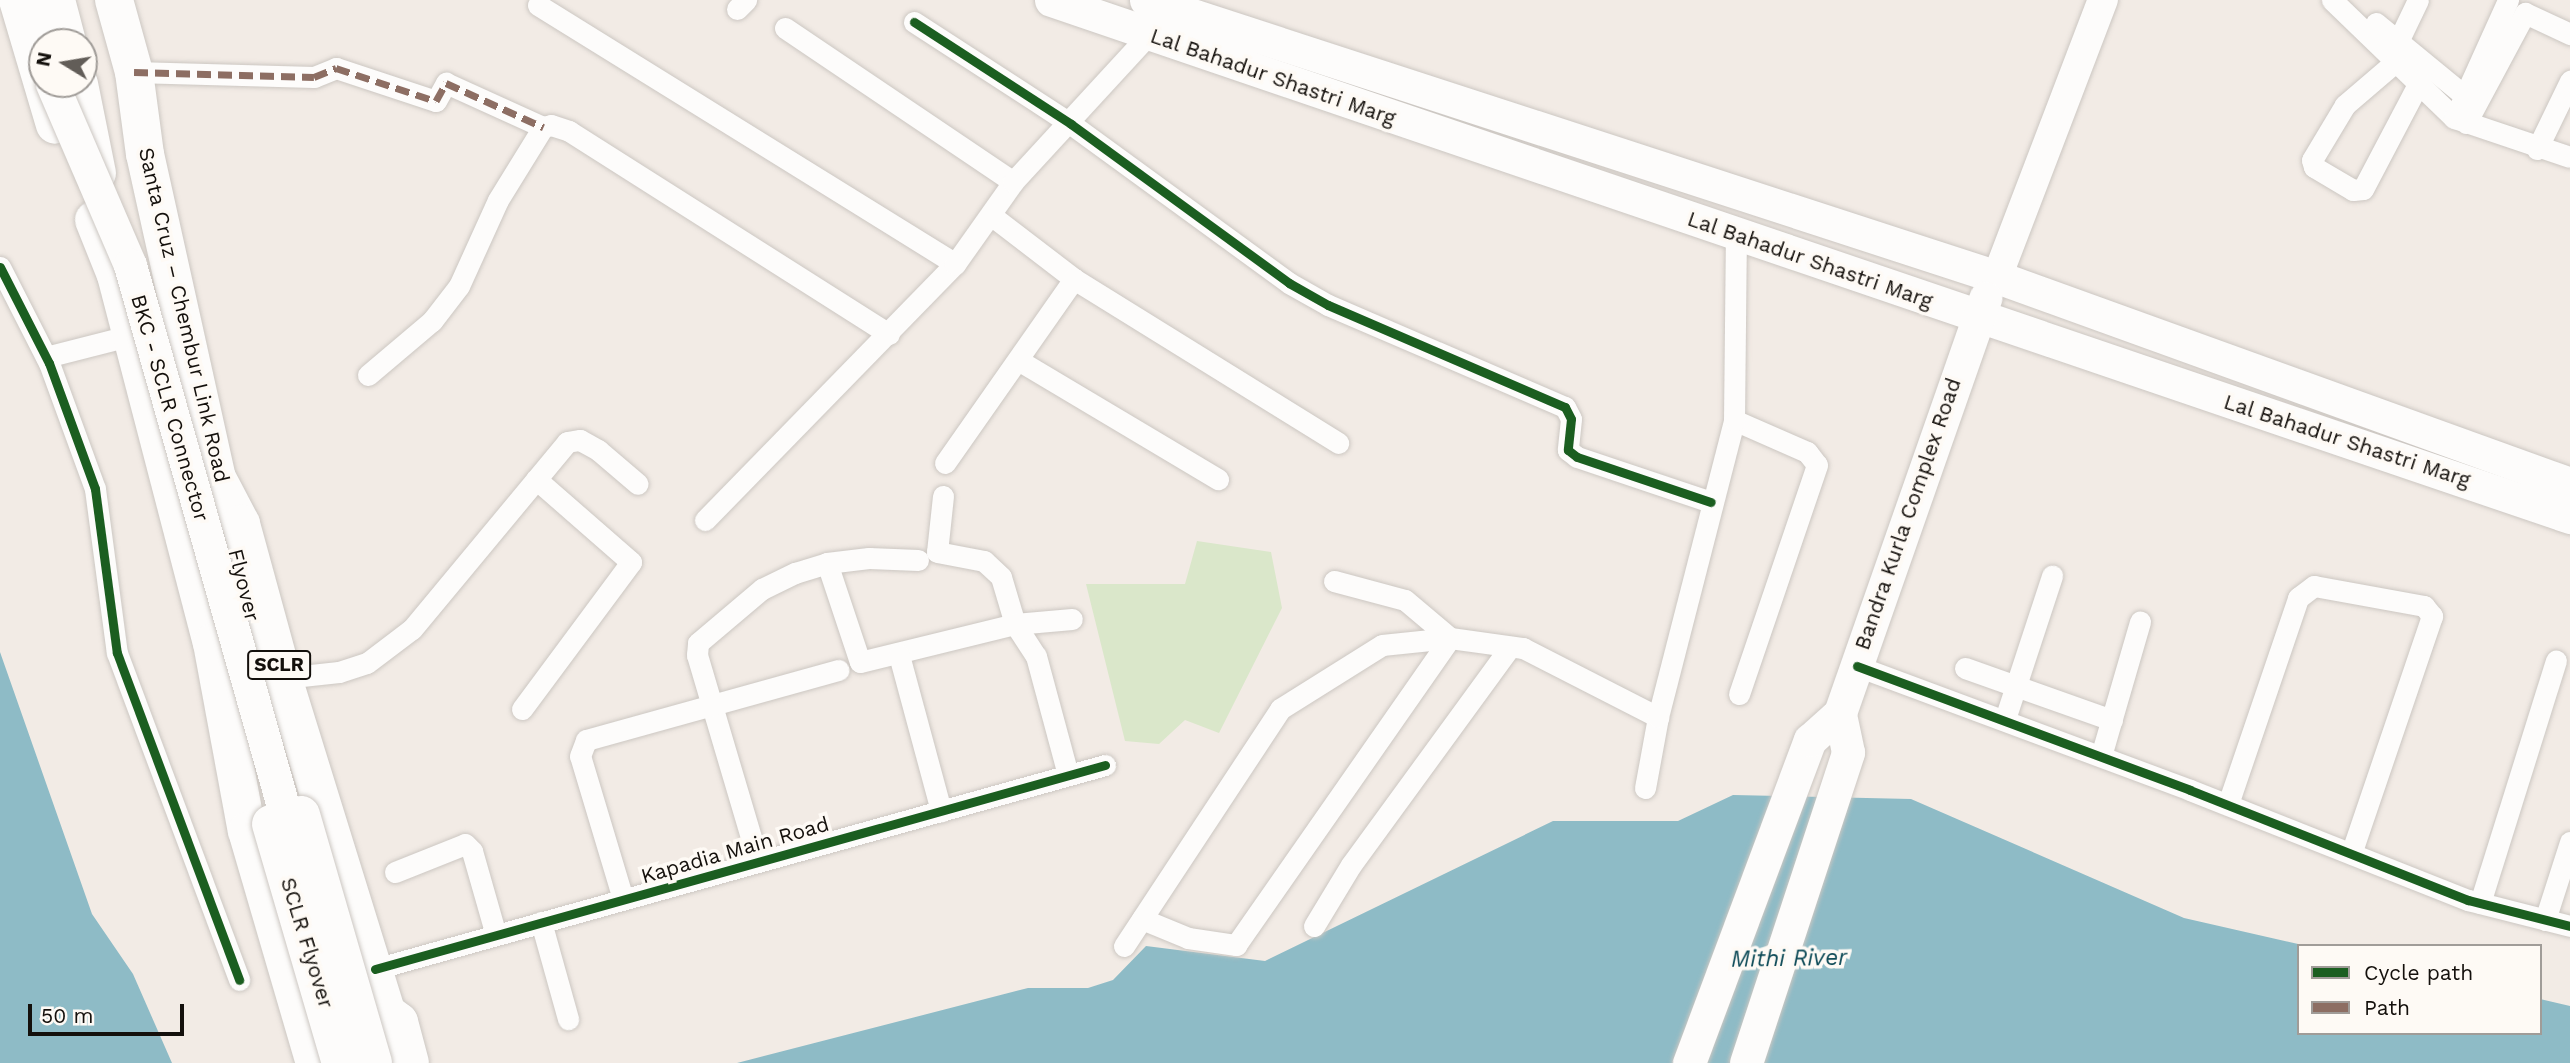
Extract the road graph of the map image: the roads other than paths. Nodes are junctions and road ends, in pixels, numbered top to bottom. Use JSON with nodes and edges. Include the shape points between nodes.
{"nodes":[{"id":1,"x":18,"y":0,"type":"edge"},
{"id":2,"x":30,"y":0,"type":"edge"},
{"id":3,"x":56,"y":0,"type":"edge"},
{"id":4,"x":87,"y":0,"type":"edge"},
{"id":5,"x":114,"y":0,"type":"edge"},
{"id":6,"x":1051,"y":0,"type":"edge"},
{"id":7,"x":1146,"y":0,"type":"edge"},
{"id":8,"x":2103,"y":0,"type":"edge"},
{"id":9,"x":2332,"y":0,"type":"edge"},
{"id":10,"x":2418,"y":0,"type":"edge"},
{"id":11,"x":2508,"y":0,"type":"edge"},
{"id":12,"x":538,"y":5,"type":"dead end"},
{"id":13,"x":2352,"y":7,"type":"edge"},
{"id":14,"x":914,"y":22,"type":"dead end"},
{"id":15,"x":2376,"y":23,"type":"dead end"},
{"id":16,"x":37,"y":28,"type":"edge"},
{"id":17,"x":63,"y":28,"type":"edge"},
{"id":18,"x":88,"y":28,"type":"edge"},
{"id":19,"x":785,"y":28,"type":"dead end"},
{"id":20,"x":1149,"y":34,"type":"junction"},
{"id":21,"x":2570,"y":34,"type":"edge"},
{"id":22,"x":2399,"y":39,"type":"junction"},
{"id":23,"x":98,"y":56,"type":"edge"},
{"id":24,"x":2392,"y":61,"type":"junction"},
{"id":25,"x":98,"y":81,"type":"edge"},
{"id":26,"x":2570,"y":81,"type":"edge"},
{"id":27,"x":2417,"y":86,"type":"junction"},
{"id":28,"x":98,"y":90,"type":"edge"},
{"id":29,"x":2465,"y":96,"type":"junction"},
{"id":30,"x":93,"y":98,"type":"edge"},
{"id":31,"x":95,"y":98,"type":"edge"},
{"id":32,"x":2570,"y":105,"type":"edge"},
{"id":33,"x":2460,"y":121,"type":"junction"},
{"id":34,"x":1071,"y":124,"type":"junction"},
{"id":35,"x":542,"y":127,"type":"junction"},
{"id":36,"x":2543,"y":150,"type":"junction"},
{"id":37,"x":2570,"y":157,"type":"edge"},
{"id":38,"x":1013,"y":182,"type":"junction"},
{"id":39,"x":992,"y":216,"type":"junction"},
{"id":40,"x":1736,"y":235,"type":"junction"},
{"id":41,"x":955,"y":264,"type":"junction"},
{"id":42,"x":0,"y":267,"type":"edge"},
{"id":43,"x":116,"y":275,"type":"junction"},
{"id":44,"x":1997,"y":277,"type":"junction"},
{"id":45,"x":1074,"y":279,"type":"junction"},
{"id":46,"x":1975,"y":316,"type":"junction"},
{"id":47,"x":889,"y":334,"type":"junction"},
{"id":48,"x":132,"y":335,"type":"junction"},
{"id":49,"x":2212,"y":351,"type":"junction"},
{"id":50,"x":46,"y":357,"type":"junction"},
{"id":51,"x":1018,"y":360,"type":"junction"},
{"id":52,"x":368,"y":375,"type":"dead end"},
{"id":53,"x":2197,"y":391,"type":"junction"},
{"id":54,"x":1734,"y":420,"type":"junction"},
{"id":55,"x":1338,"y":443,"type":"dead end"},
{"id":56,"x":945,"y":463,"type":"dead end"},
{"id":57,"x":217,"y":478,"type":"junction"},
{"id":58,"x":2505,"y":478,"type":"junction"},
{"id":59,"x":536,"y":479,"type":"junction"},
{"id":60,"x":1219,"y":479,"type":"dead end"},
{"id":61,"x":638,"y":484,"type":"dead end"},
{"id":62,"x":2570,"y":484,"type":"edge"},
{"id":63,"x":943,"y":496,"type":"dead end"},
{"id":64,"x":1711,"y":502,"type":"junction"},
{"id":65,"x":2570,"y":517,"type":"edge"},
{"id":66,"x":705,"y":520,"type":"dead end"},
{"id":67,"x":918,"y":560,"type":"dead end"},
{"id":68,"x":827,"y":563,"type":"junction"},
{"id":69,"x":2052,"y":576,"type":"dead end"},
{"id":70,"x":1334,"y":581,"type":"dead end"},
{"id":71,"x":1072,"y":620,"type":"dead end"},
{"id":72,"x":2140,"y":622,"type":"dead end"},
{"id":73,"x":1015,"y":624,"type":"junction"},
{"id":74,"x":1450,"y":638,"type":"junction"},
{"id":75,"x":212,"y":643,"type":"junction"},
{"id":76,"x":1510,"y":647,"type":"junction"},
{"id":77,"x":900,"y":655,"type":"junction"},
{"id":78,"x":2556,"y":661,"type":"dead end"},
{"id":79,"x":1857,"y":666,"type":"junction"},
{"id":80,"x":1965,"y":668,"type":"dead end"},
{"id":81,"x":838,"y":670,"type":"dead end"},
{"id":82,"x":282,"y":678,"type":"junction"},
{"id":83,"x":2015,"y":686,"type":"junction"},
{"id":84,"x":1739,"y":694,"type":"dead end"},
{"id":85,"x":714,"y":704,"type":"junction"},
{"id":86,"x":522,"y":709,"type":"dead end"},
{"id":87,"x":1840,"y":713,"type":"junction"},
{"id":88,"x":1658,"y":717,"type":"junction"},
{"id":89,"x":2005,"y":719,"type":"junction"},
{"id":90,"x":2112,"y":720,"type":"junction"},
{"id":91,"x":2101,"y":756,"type":"junction"},
{"id":92,"x":1105,"y":765,"type":"dead end"},
{"id":93,"x":1068,"y":775,"type":"junction"},
{"id":94,"x":1645,"y":788,"type":"dead end"},
{"id":95,"x":2228,"y":804,"type":"junction"},
{"id":96,"x":941,"y":811,"type":"junction"},
{"id":97,"x":286,"y":819,"type":"junction"},
{"id":98,"x":2570,"y":842,"type":"edge"},
{"id":99,"x":2351,"y":853,"type":"junction"},
{"id":100,"x":758,"y":862,"type":"junction"},
{"id":101,"x":395,"y":872,"type":"dead end"},
{"id":102,"x":623,"y":899,"type":"junction"},
{"id":103,"x":2480,"y":903,"type":"junction"},
{"id":104,"x":1142,"y":919,"type":"junction"},
{"id":105,"x":2545,"y":920,"type":"junction"},
{"id":106,"x":541,"y":922,"type":"junction"},
{"id":107,"x":1314,"y":926,"type":"dead end"},
{"id":108,"x":2570,"y":926,"type":"edge"},
{"id":109,"x":496,"y":935,"type":"junction"},
{"id":110,"x":1124,"y":946,"type":"dead end"},
{"id":111,"x":375,"y":969,"type":"junction"},
{"id":112,"x":239,"y":980,"type":"dead end"},
{"id":113,"x":387,"y":1013,"type":"junction"},
{"id":114,"x":568,"y":1019,"type":"dead end"},
{"id":115,"x":312,"y":1049,"type":"edge"},
{"id":116,"x":341,"y":1063,"type":"edge"},
{"id":117,"x":357,"y":1063,"type":"edge"},
{"id":118,"x":373,"y":1063,"type":"edge"},
{"id":119,"x":394,"y":1063,"type":"edge"},
{"id":120,"x":410,"y":1063,"type":"edge"},
{"id":121,"x":1689,"y":1063,"type":"edge"},
{"id":122,"x":1746,"y":1063,"type":"edge"}],
"edges":[{"from":1,"to":43,"type":"highway","via":[[44,98]]},
{"from":2,"to":16,"type":"main road"},
{"from":3,"to":17,"type":"highway"},
{"from":4,"to":18,"type":"highway","number":"SCLR"},
{"from":5,"to":23,"type":"highway","name":"Santa Cruz – Chembur Link Road"},
{"from":6,"to":20,"type":"main road","name":"Lal Bahadur Shastri Marg"},
{"from":7,"to":44,"type":"main road","name":"Lal Bahadur Shastri Marg"},
{"from":8,"to":44,"type":"street"},
{"from":9,"to":13,"type":"street"},
{"from":10,"to":22,"type":"street"},
{"from":11,"to":29,"type":"street"},
{"from":12,"to":41,"type":"street"},
{"from":13,"to":24,"type":"street"},
{"from":14,"to":34,"type":"street"},
{"from":15,"to":22,"type":"street"},
{"from":19,"to":38,"type":"street"},
{"from":20,"to":34,"type":"street"},
{"from":20,"to":40,"type":"main road","name":"Lal Bahadur Shastri Marg"},
{"from":21,"to":33,"type":"street","via":[[2532,13],[2522,15]]},
{"from":22,"to":24,"type":"street"},
{"from":22,"to":29,"type":"street","via":[[2404,49]]},
{"from":24,"to":27,"type":"street"},
{"from":24,"to":27,"type":"street","via":[[2344,105],[2312,160],[2314,167],[2354,190],[2363,189]]},
{"from":25,"to":35,"type":"street","via":[[314,77],[335,68],[436,101],[446,83]]},
{"from":26,"to":36,"type":"street"},
{"from":27,"to":33,"type":"street"},
{"from":28,"to":57,"type":"highway","name":"Santa Cruz – Chembur Link Road","number":"SCLR","via":[[145,154]]},
{"from":29,"to":33,"type":"street"},
{"from":30,"to":43,"type":"highway","number":"SCLR"},
{"from":31,"to":117,"type":"main road","name":"BKC - SCLR Connector","bridge":true,"via":[[130,265]]},
{"from":32,"to":36,"type":"street"},
{"from":33,"to":36,"type":"street"},
{"from":34,"to":38,"type":"street"},
{"from":34,"to":64,"type":"street","via":[[1289,283],[1328,305],[1565,407],[1571,419],[1568,450],[1577,457]]},
{"from":35,"to":47,"type":"street","via":[[569,131]]},
{"from":35,"to":52,"type":"street","via":[[498,200],[459,286],[432,321]]},
{"from":36,"to":37,"type":"street"},
{"from":38,"to":39,"type":"street"},
{"from":39,"to":41,"type":"street"},
{"from":39,"to":45,"type":"street"},
{"from":40,"to":46,"type":"main road","name":"Lal Bahadur Shastri Marg"},
{"from":40,"to":54,"type":"street"},
{"from":41,"to":47,"type":"street"},
{"from":42,"to":50,"type":"street"},
{"from":43,"to":48,"type":"highway","number":"SCLR"},
{"from":44,"to":46,"type":"main road","name":"Bandra Kurla Complex Road"},
{"from":44,"to":49,"type":"main road","name":"Lal Bahadur Shastri Marg"},
{"from":45,"to":51,"type":"street"},
{"from":45,"to":55,"type":"street"},
{"from":46,"to":53,"type":"main road","name":"Lal Bahadur Shastri Marg"},
{"from":46,"to":79,"type":"main road","name":"Bandra Kurla Complex Road"},
{"from":47,"to":66,"type":"street"},
{"from":48,"to":50,"type":"street"},
{"from":48,"to":75,"type":"highway","number":"SCLR"},
{"from":49,"to":53,"type":"main road"},
{"from":49,"to":58,"type":"main road","name":"Lal Bahadur Shastri Marg"},
{"from":50,"to":112,"type":"street","via":[[95,489],[117,653]]},
{"from":51,"to":56,"type":"street"},
{"from":51,"to":60,"type":"street"},
{"from":53,"to":58,"type":"main road","name":"Lal Bahadur Shastri Marg"},
{"from":54,"to":64,"type":"street"},
{"from":54,"to":84,"type":"street","via":[[1807,453],[1817,466]]},
{"from":57,"to":82,"type":"highway","name":"Santa Cruz – Chembur Link Road","number":"SCLR","via":[[241,524]]},
{"from":57,"to":97,"type":"highway","name":"Flyover"},
{"from":58,"to":62,"type":"main road","name":"Lal Bahadur Shastri Marg"},
{"from":58,"to":65,"type":"main road","name":"Lal Bahadur Shastri Marg"},
{"from":59,"to":61,"type":"street","via":[[567,442],[580,440]]},
{"from":59,"to":82,"type":"street","via":[[412,629],[368,663],[339,672]]},
{"from":59,"to":86,"type":"street","via":[[631,562]]},
{"from":63,"to":73,"type":"street","via":[[937,552],[993,567],[1001,578]]},
{"from":64,"to":88,"type":"street"},
{"from":67,"to":68,"type":"street","via":[[869,558]]},
{"from":68,"to":77,"type":"street","via":[[857,658],[867,663]]},
{"from":68,"to":85,"type":"street","via":[[762,589],[698,643],[697,655]]},
{"from":69,"to":83,"type":"street"},
{"from":70,"to":74,"type":"street","via":[[1405,600]]},
{"from":71,"to":73,"type":"street"},
{"from":72,"to":90,"type":"street"},
{"from":73,"to":77,"type":"street"},
{"from":73,"to":93,"type":"street","via":[[1036,656]]},
{"from":74,"to":76,"type":"street"},
{"from":74,"to":104,"type":"street","via":[[1382,646],[1280,709]]},
{"from":74,"to":104,"type":"street","via":[[1236,945],[1188,938]]},
{"from":75,"to":97,"type":"highway"},
{"from":75,"to":115,"type":"highway","number":"SCLR","via":[[247,831]]},
{"from":76,"to":88,"type":"street","via":[[1522,648]]},
{"from":76,"to":107,"type":"street","via":[[1351,865]]},
{"from":77,"to":96,"type":"street"},
{"from":78,"to":103,"type":"street"},
{"from":79,"to":87,"type":"main road","name":"Bandra Kurla Complex Road"},
{"from":79,"to":89,"type":"street"},
{"from":80,"to":83,"type":"street"},
{"from":81,"to":85,"type":"street"},
{"from":82,"to":111,"type":"highway","name":"Santa Cruz – Chembur Link Road","number":"SCLR"},
{"from":83,"to":89,"type":"street"},
{"from":83,"to":90,"type":"street"},
{"from":85,"to":100,"type":"street"},
{"from":85,"to":102,"type":"street","via":[[586,740],[580,747]]},
{"from":87,"to":121,"type":"main road","name":"Bandra Kurla Complex Road","via":[[1810,740]]},
{"from":87,"to":122,"type":"main road","via":[[1848,752]]},
{"from":88,"to":94,"type":"street"},
{"from":89,"to":91,"type":"street"},
{"from":90,"to":91,"type":"street"},
{"from":91,"to":95,"type":"street"},
{"from":92,"to":93,"type":"street","name":"Kapadia Main Road"},
{"from":93,"to":96,"type":"street","name":"Kapadia Main Road"},
{"from":95,"to":99,"type":"street"},
{"from":95,"to":99,"type":"street","via":[[2298,598],[2314,586],[2424,606],[2432,616]]},
{"from":96,"to":100,"type":"street","name":"Kapadia Main Road"},
{"from":97,"to":116,"type":"highway","name":"SCLR Flyover","bridge":true},
{"from":97,"to":118,"type":"highway","bridge":true},
{"from":98,"to":105,"type":"street"},
{"from":99,"to":103,"type":"street"},
{"from":100,"to":102,"type":"street","name":"Kapadia Main Road"},
{"from":101,"to":109,"type":"street","via":[[465,844],[472,851]]},
{"from":102,"to":106,"type":"street","name":"Kapadia Main Road"},
{"from":103,"to":105,"type":"street"},
{"from":104,"to":110,"type":"street"},
{"from":105,"to":108,"type":"street"},
{"from":106,"to":109,"type":"street","name":"Kapadia Main Road"},
{"from":106,"to":114,"type":"street"},
{"from":109,"to":111,"type":"street","name":"Kapadia Main Road"},
{"from":111,"to":113,"type":"highway","name":"Santa Cruz – Chembur Link Road","number":"SCLR"},
{"from":113,"to":115,"type":"highway"},
{"from":113,"to":119,"type":"highway"},
{"from":113,"to":120,"type":"highway","name":"Santa Cruz – Chembur Link Road","number":"SCLR","via":[[399,1021]]}]}
